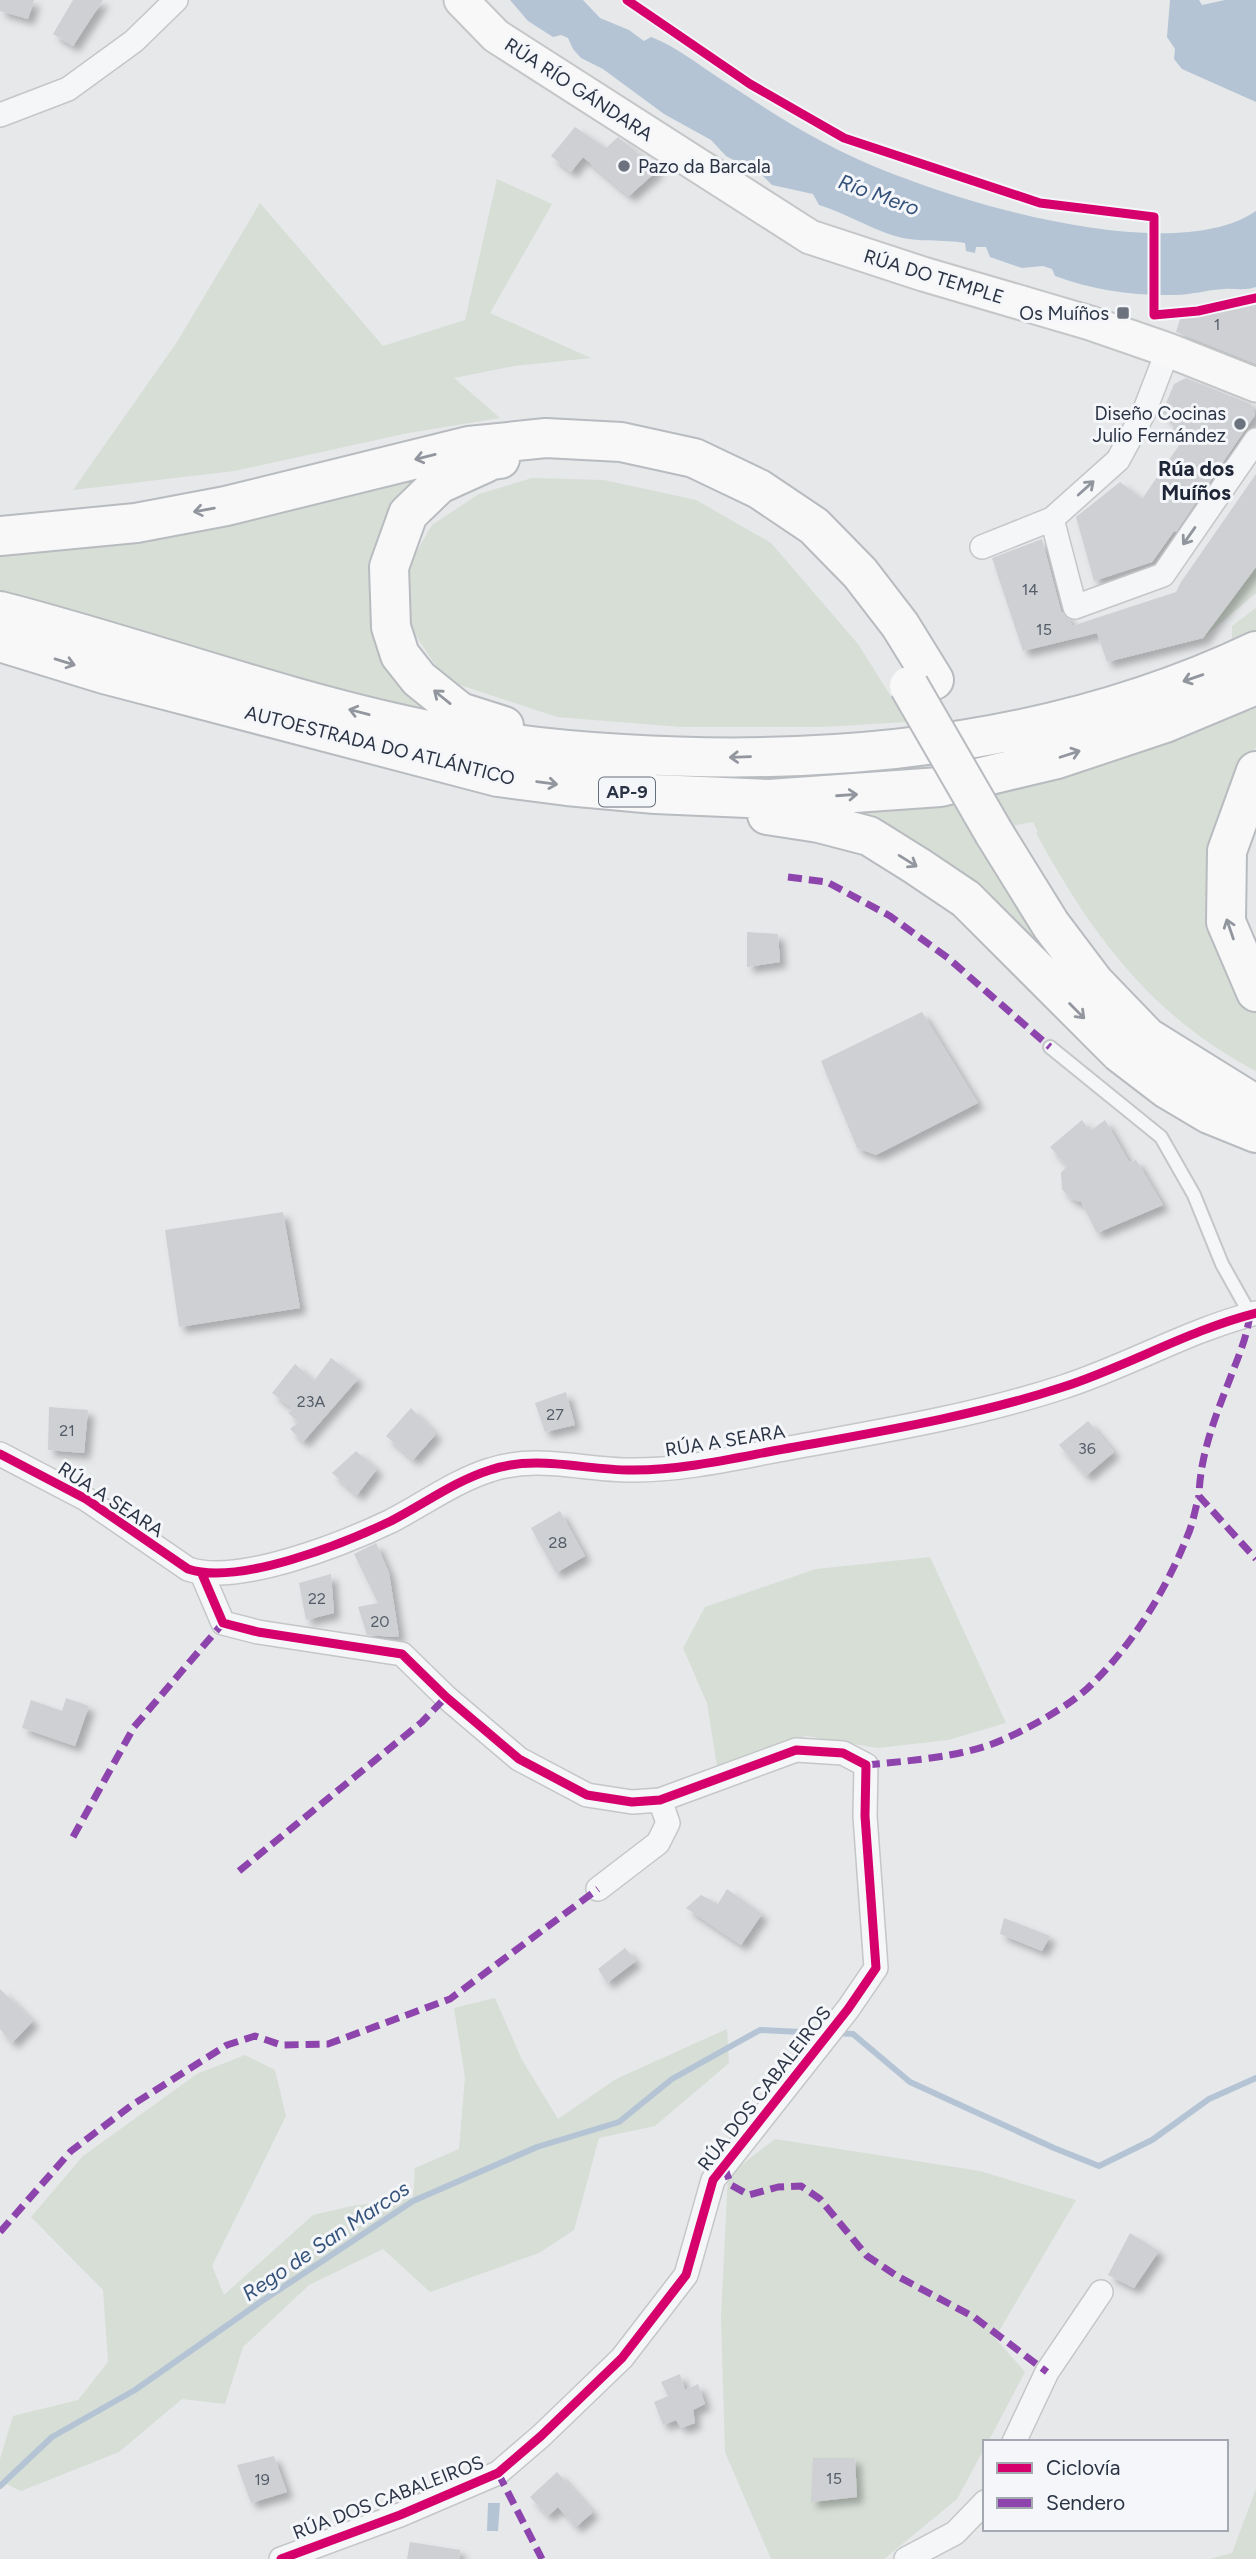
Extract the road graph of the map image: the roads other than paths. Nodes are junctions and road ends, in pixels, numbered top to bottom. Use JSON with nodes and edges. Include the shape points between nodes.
{"nodes":[{"id":1,"x":176,"y":0,"type":"edge"},
{"id":2,"x":461,"y":0,"type":"edge"},
{"id":3,"x":0,"y":115,"type":"edge"},
{"id":4,"x":810,"y":237,"type":"joint"},
{"id":5,"x":1168,"y":350,"type":"junction"},
{"id":6,"x":1256,"y":385,"type":"edge"},
{"id":7,"x":1256,"y":440,"type":"edge"},
{"id":8,"x":1052,"y":519,"type":"junction"},
{"id":9,"x":0,"y":536,"type":"edge"},
{"id":10,"x":982,"y":547,"type":"dead end"},
{"id":11,"x":0,"y":611,"type":"edge"},
{"id":12,"x":0,"y":642,"type":"edge"},
{"id":13,"x":1256,"y":651,"type":"edge"},
{"id":14,"x":921,"y":683,"type":"junction"},
{"id":15,"x":1256,"y":685,"type":"edge"},
{"id":16,"x":545,"y":749,"type":"junction"},
{"id":17,"x":1256,"y":771,"type":"edge"},
{"id":18,"x":655,"y":794,"type":"junction"},
{"id":19,"x":1005,"y":830,"type":"junction"},
{"id":20,"x":1256,"y":992,"type":"edge"},
{"id":21,"x":1050,"y":1047,"type":"dead end"},
{"id":22,"x":1256,"y":1083,"type":"edge"},
{"id":23,"x":1256,"y":1105,"type":"edge"},
{"id":24,"x":1256,"y":1133,"type":"edge"},
{"id":25,"x":1253,"y":1314,"type":"edge"},
{"id":26,"x":0,"y":1454,"type":"edge"},
{"id":27,"x":202,"y":1574,"type":"junction"},
{"id":28,"x":660,"y":1800,"type":"junction"},
{"id":29,"x":598,"y":1889,"type":"dead end"},
{"id":30,"x":1101,"y":2292,"type":"dead end"},
{"id":31,"x":1015,"y":2440,"type":"edge"},
{"id":32,"x":983,"y":2504,"type":"edge"},
{"id":33,"x":281,"y":2559,"type":"edge"},
{"id":34,"x":906,"y":2559,"type":"edge"}],
"edges":[{"from":1,"to":3,"type":"street","via":[[134,41],[68,89]]},
{"from":2,"to":4,"type":"main road","name":"RÚA RÍO GÁNDARA","via":[[496,36]]},
{"from":4,"to":5,"type":"main road","name":"RÚA DO TEMPLE"},
{"from":5,"to":6,"type":"main road","name":"RÚA DO TEMPLE"},
{"from":8,"to":5,"type":"street","one_way":true,"via":[[1118,460],[1144,412]]},
{"from":7,"to":8,"type":"street","one_way":true,"via":[[1163,575],[1075,607]]},
{"from":8,"to":10,"type":"street"},
{"from":14,"to":9,"type":"highway","one_way":true,"via":[[900,625],[860,573],[814,526],[759,489],[694,458],[621,442],[546,438],[469,446],[226,506],[136,523]]},
{"from":16,"to":11,"type":"highway","name":"AUTOESTRADA DO ATLÁNTICO","number":"AP-9","one_way":true,"via":[[415,727]]},
{"from":12,"to":18,"type":"highway","name":"AUTOESTRADA DO ATLÁNTICO","number":"AP-9","one_way":true,"via":[[104,674],[498,777]]},
{"from":13,"to":16,"type":"highway","name":"AUTOESTRADA DO ATLÁNTICO","number":"AP-9","one_way":true,"via":[[1216,670],[1087,712],[1005,733],[913,748],[727,758]]},
{"from":16,"to":14,"type":"highway","one_way":true,"via":[[502,726],[460,712],[419,679],[400,654],[391,627],[388,567],[408,514],[439,484],[492,460],[578,457],[686,475],[801,543]]},
{"from":14,"to":19,"type":"highway","bridge":true},
{"from":18,"to":15,"type":"highway","name":"AUTOESTRADA DO ATLÁNTICO","number":"AP-9","one_way":true,"via":[[769,799],[940,787],[1057,759],[1165,723]]},
{"from":20,"to":17,"type":"highway","one_way":true,"via":[[1226,922],[1227,851]]},
{"from":18,"to":24,"type":"highway","one_way":true,"via":[[869,836],[966,899],[1120,1054],[1209,1114]]},
{"from":19,"to":22,"type":"highway","via":[[1069,920],[1157,1019],[1198,1053]]},
{"from":19,"to":23,"type":"highway","via":[[1051,925],[1094,982],[1147,1037]]},
{"from":21,"to":25,"type":"lane","via":[[1161,1137],[1194,1195],[1222,1264]]},
{"from":25,"to":27,"type":"street","name":"RÚA A SEARA","via":[[1063,1387],[992,1408],[675,1467],[604,1470],[546,1463],[494,1468],[334,1545],[267,1566]]},
{"from":26,"to":27,"type":"street","name":"RÚA A SEARA","via":[[86,1499],[166,1556]]},
{"from":27,"to":28,"type":"street","via":[[223,1623],[402,1654],[520,1759],[587,1795],[632,1802]]},
{"from":28,"to":29,"type":"street","via":[[668,1823],[658,1843]]},
{"from":28,"to":33,"type":"street","name":"RÚA DOS CABALEIROS","via":[[796,1750],[843,1753],[866,1765],[865,1816],[876,1968],[713,2180],[686,2275],[622,2358],[498,2473]]},
{"from":30,"to":31,"type":"street","via":[[1047,2372]]},
{"from":32,"to":34,"type":"street","via":[[955,2533]]}]}
